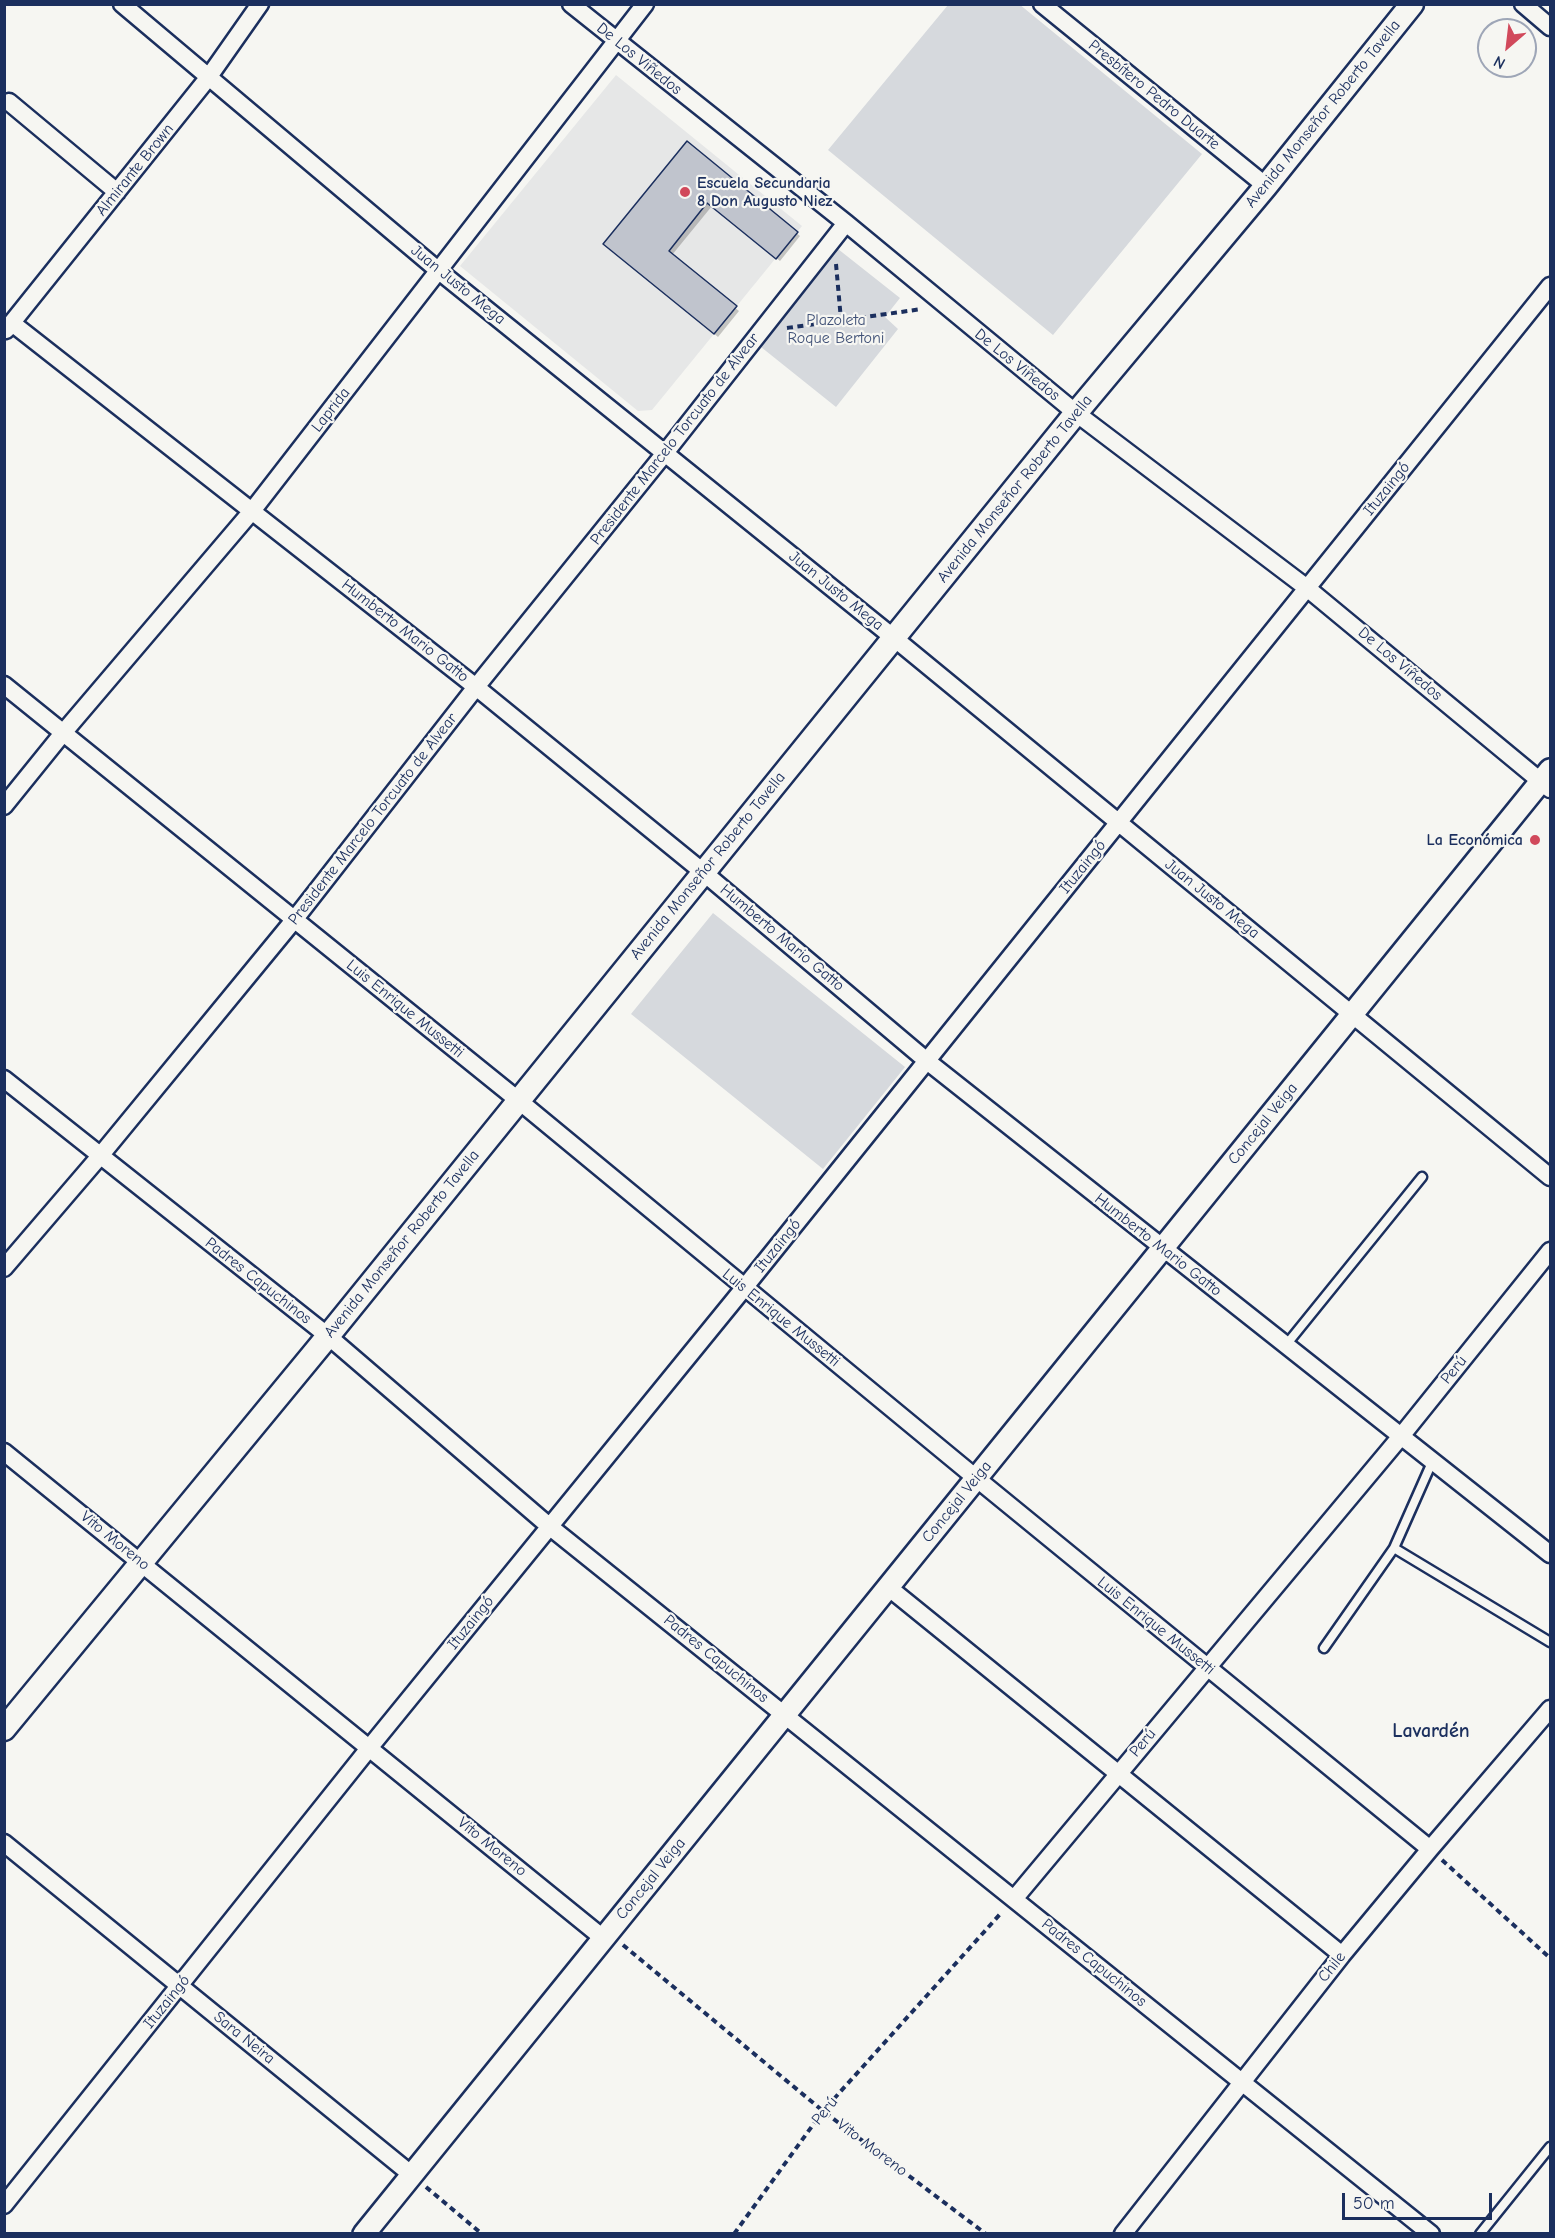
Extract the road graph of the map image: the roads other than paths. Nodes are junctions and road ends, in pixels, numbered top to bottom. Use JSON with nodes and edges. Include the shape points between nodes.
{"nodes":[{"id":1,"x":122,"y":4,"type":"edge"},
{"id":2,"x":260,"y":4,"type":"edge"},
{"id":3,"x":571,"y":4,"type":"edge"},
{"id":4,"x":645,"y":4,"type":"edge"},
{"id":5,"x":1041,"y":4,"type":"edge"},
{"id":6,"x":1412,"y":4,"type":"edge"},
{"id":7,"x":1523,"y":4,"type":"edge"},
{"id":8,"x":1551,"y":27,"type":"edge"},
{"id":9,"x":615,"y":40,"type":"junction"},
{"id":10,"x":208,"y":78,"type":"junction"},
{"id":11,"x":9,"y":102,"type":"dead end"},
{"id":12,"x":1266,"y":186,"type":"junction"},
{"id":13,"x":117,"y":192,"type":"junction"},
{"id":14,"x":846,"y":223,"type":"junction"},
{"id":15,"x":440,"y":271,"type":"junction"},
{"id":16,"x":1551,"y":286,"type":"edge"},
{"id":17,"x":8,"y":328,"type":"edge"},
{"id":18,"x":1076,"y":413,"type":"junction"},
{"id":19,"x":665,"y":453,"type":"junction"},
{"id":20,"x":252,"y":511,"type":"junction"},
{"id":21,"x":1307,"y":588,"type":"junction"},
{"id":22,"x":894,"y":638,"type":"junction"},
{"id":23,"x":4,"y":685,"type":"edge"},
{"id":24,"x":476,"y":687,"type":"junction"},
{"id":25,"x":63,"y":733,"type":"junction"},
{"id":26,"x":1547,"y":780,"type":"edge"},
{"id":27,"x":4,"y":806,"type":"edge"},
{"id":28,"x":1119,"y":823,"type":"junction"},
{"id":29,"x":703,"y":872,"type":"junction"},
{"id":30,"x":294,"y":920,"type":"junction"},
{"id":31,"x":1352,"y":1014,"type":"junction"},
{"id":32,"x":927,"y":1061,"type":"junction"},
{"id":33,"x":4,"y":1079,"type":"edge"},
{"id":34,"x":518,"y":1100,"type":"junction"},
{"id":35,"x":100,"y":1156,"type":"junction"},
{"id":36,"x":1422,"y":1177,"type":"dead end"},
{"id":37,"x":1551,"y":1177,"type":"edge"},
{"id":38,"x":1162,"y":1248,"type":"junction"},
{"id":39,"x":1551,"y":1251,"type":"edge"},
{"id":40,"x":4,"y":1268,"type":"edge"},
{"id":41,"x":744,"y":1288,"type":"junction"},
{"id":42,"x":328,"y":1336,"type":"junction"},
{"id":43,"x":1286,"y":1345,"type":"junction"},
{"id":44,"x":1402,"y":1435,"type":"junction"},
{"id":45,"x":4,"y":1452,"type":"edge"},
{"id":46,"x":1433,"y":1460,"type":"junction"},
{"id":47,"x":976,"y":1478,"type":"junction"},
{"id":48,"x":549,"y":1526,"type":"junction"},
{"id":49,"x":1394,"y":1548,"type":"junction"},
{"id":50,"x":1551,"y":1554,"type":"edge"},
{"id":51,"x":142,"y":1563,"type":"junction"},
{"id":52,"x":888,"y":1587,"type":"junction"},
{"id":53,"x":1551,"y":1642,"type":"edge"},
{"id":54,"x":1324,"y":1648,"type":"dead end"},
{"id":55,"x":1206,"y":1667,"type":"junction"},
{"id":56,"x":1551,"y":1709,"type":"edge"},
{"id":57,"x":784,"y":1714,"type":"junction"},
{"id":58,"x":4,"y":1729,"type":"edge"},
{"id":59,"x":370,"y":1747,"type":"junction"},
{"id":60,"x":1118,"y":1774,"type":"junction"},
{"id":61,"x":4,"y":1843,"type":"edge"},
{"id":62,"x":1430,"y":1849,"type":"junction"},
{"id":63,"x":1014,"y":1899,"type":"junction"},
{"id":64,"x":603,"y":1938,"type":"junction"},
{"id":65,"x":1342,"y":1955,"type":"junction"},
{"id":66,"x":180,"y":1985,"type":"junction"},
{"id":67,"x":1241,"y":2082,"type":"junction"},
{"id":68,"x":1551,"y":2147,"type":"edge"},
{"id":69,"x":412,"y":2175,"type":"junction"},
{"id":70,"x":4,"y":2205,"type":"edge"},
{"id":71,"x":364,"y":2234,"type":"edge"},
{"id":72,"x":1123,"y":2234,"type":"edge"},
{"id":73,"x":1431,"y":2234,"type":"edge"},
{"id":74,"x":1480,"y":2234,"type":"edge"}],
"edges":[{"from":1,"to":10,"type":"street","name":"Juan Justo Mega"},
{"from":2,"to":10,"type":"street","name":"Almirante Brown"},
{"from":3,"to":9,"type":"street","name":"De Los Viñedos"},
{"from":4,"to":9,"type":"street","name":"Laprida"},
{"from":5,"to":12,"type":"street","name":"Presbítero Pedro Duarte"},
{"from":6,"to":12,"type":"main road","name":"Avenida Monseñor Roberto Tavella"},
{"from":7,"to":8,"type":"street"},
{"from":9,"to":14,"type":"street","name":"De Los Viñedos"},
{"from":9,"to":15,"type":"street","name":"Laprida"},
{"from":10,"to":13,"type":"street","name":"Almirante Brown"},
{"from":10,"to":15,"type":"street","name":"Juan Justo Mega"},
{"from":11,"to":13,"type":"street"},
{"from":12,"to":18,"type":"main road","name":"Avenida Monseñor Roberto Tavella"},
{"from":13,"to":17,"type":"street","name":"Almirante Brown"},
{"from":14,"to":18,"type":"street","name":"De Los Viñedos"},
{"from":14,"to":19,"type":"street","name":"Presidente Marcelo Torcuato de Alvear"},
{"from":15,"to":19,"type":"street","name":"Juan Justo Mega"},
{"from":15,"to":20,"type":"street","name":"Laprida"},
{"from":16,"to":21,"type":"street","name":"Ituzaingó"},
{"from":17,"to":20,"type":"street","name":"Humberto Mario Gatto"},
{"from":18,"to":21,"type":"street","name":"De Los Viñedos"},
{"from":18,"to":22,"type":"main road","name":"Avenida Monseñor Roberto Tavella"},
{"from":19,"to":22,"type":"street","name":"Juan Justo Mega"},
{"from":19,"to":24,"type":"street","name":"Presidente Marcelo Torcuato de Alvear"},
{"from":20,"to":24,"type":"street","name":"Humberto Mario Gatto"},
{"from":20,"to":25,"type":"street","name":"Laprida"},
{"from":21,"to":26,"type":"street","name":"De Los Viñedos"},
{"from":21,"to":28,"type":"street","name":"Ituzaingó"},
{"from":22,"to":28,"type":"street","name":"Juan Justo Mega"},
{"from":22,"to":29,"type":"main road","name":"Avenida Monseñor Roberto Tavella"},
{"from":23,"to":25,"type":"street","name":"Luis Enrique Mussetti"},
{"from":24,"to":29,"type":"street","name":"Humberto Mario Gatto"},
{"from":24,"to":30,"type":"street","name":"Presidente Marcelo Torcuato de Alvear"},
{"from":25,"to":27,"type":"street","name":"Laprida"},
{"from":25,"to":30,"type":"street","name":"Luis Enrique Mussetti"},
{"from":26,"to":31,"type":"street","name":"Concejal Veiga"},
{"from":28,"to":31,"type":"street","name":"Juan Justo Mega"},
{"from":28,"to":32,"type":"street","name":"Ituzaingó"},
{"from":29,"to":32,"type":"street","name":"Humberto Mario Gatto"},
{"from":29,"to":34,"type":"main road","name":"Avenida Monseñor Roberto Tavella"},
{"from":30,"to":34,"type":"street","name":"Luis Enrique Mussetti"},
{"from":30,"to":35,"type":"street","name":"Presidente Marcelo Torcuato de Alvear"},
{"from":31,"to":37,"type":"street","name":"Juan Justo Mega"},
{"from":31,"to":38,"type":"street","name":"Concejal Veiga"},
{"from":32,"to":38,"type":"street","name":"Humberto Mario Gatto"},
{"from":32,"to":41,"type":"street","name":"Ituzaingó"},
{"from":33,"to":35,"type":"street","name":"Padres Capuchinos"},
{"from":34,"to":41,"type":"street","name":"Luis Enrique Mussetti"},
{"from":34,"to":42,"type":"main road","name":"Avenida Monseñor Roberto Tavella"},
{"from":35,"to":40,"type":"street","name":"Presidente Marcelo Torcuato de Alvear"},
{"from":35,"to":42,"type":"street","name":"Padres Capuchinos"},
{"from":36,"to":43,"type":"lane"},
{"from":38,"to":43,"type":"street","name":"Humberto Mario Gatto"},
{"from":38,"to":47,"type":"street","name":"Concejal Veiga"},
{"from":39,"to":44,"type":"street","name":"Perú"},
{"from":41,"to":47,"type":"street","name":"Luis Enrique Mussetti"},
{"from":41,"to":48,"type":"street","name":"Ituzaingó"},
{"from":42,"to":48,"type":"street","name":"Padres Capuchinos"},
{"from":42,"to":51,"type":"main road","name":"Avenida Monseñor Roberto Tavella"},
{"from":43,"to":44,"type":"street","name":"Humberto Mario Gatto"},
{"from":44,"to":46,"type":"street","name":"Humberto Mario Gatto"},
{"from":44,"to":55,"type":"street","name":"Perú"},
{"from":45,"to":51,"type":"street","name":"Vito Moreno"},
{"from":46,"to":49,"type":"lane"},
{"from":46,"to":50,"type":"street","name":"Humberto Mario Gatto"},
{"from":47,"to":52,"type":"street","name":"Concejal Veiga"},
{"from":47,"to":55,"type":"street","name":"Luis Enrique Mussetti"},
{"from":48,"to":57,"type":"street","name":"Padres Capuchinos"},
{"from":48,"to":59,"type":"street","name":"Ituzaingó"},
{"from":49,"to":53,"type":"lane"},
{"from":49,"to":54,"type":"lane"},
{"from":51,"to":58,"type":"main road","name":"Avenida Monseñor Roberto Tavella"},
{"from":51,"to":59,"type":"street","name":"Vito Moreno"},
{"from":52,"to":57,"type":"street","name":"Concejal Veiga"},
{"from":52,"to":60,"type":"street"},
{"from":55,"to":60,"type":"street","name":"Perú"},
{"from":55,"to":62,"type":"street","name":"Luis Enrique Mussetti"},
{"from":56,"to":62,"type":"street","name":"Chile"},
{"from":57,"to":63,"type":"street","name":"Padres Capuchinos"},
{"from":57,"to":64,"type":"street","name":"Concejal Veiga"},
{"from":59,"to":64,"type":"street","name":"Vito Moreno"},
{"from":59,"to":66,"type":"street","name":"Ituzaingó"},
{"from":60,"to":63,"type":"street","name":"Perú"},
{"from":60,"to":65,"type":"street"},
{"from":61,"to":66,"type":"street","name":"Sara Neira"},
{"from":62,"to":65,"type":"street","name":"Chile"},
{"from":63,"to":67,"type":"street","name":"Padres Capuchinos"},
{"from":64,"to":69,"type":"street","name":"Concejal Veiga"},
{"from":65,"to":67,"type":"street","name":"Chile"},
{"from":66,"to":69,"type":"street","name":"Sara Neira"},
{"from":66,"to":70,"type":"street","name":"Ituzaingó"},
{"from":67,"to":72,"type":"street","name":"Chile"},
{"from":67,"to":73,"type":"street","name":"Padres Capuchinos"},
{"from":68,"to":74,"type":"lane"},
{"from":69,"to":71,"type":"street","name":"Concejal Veiga"}]}
